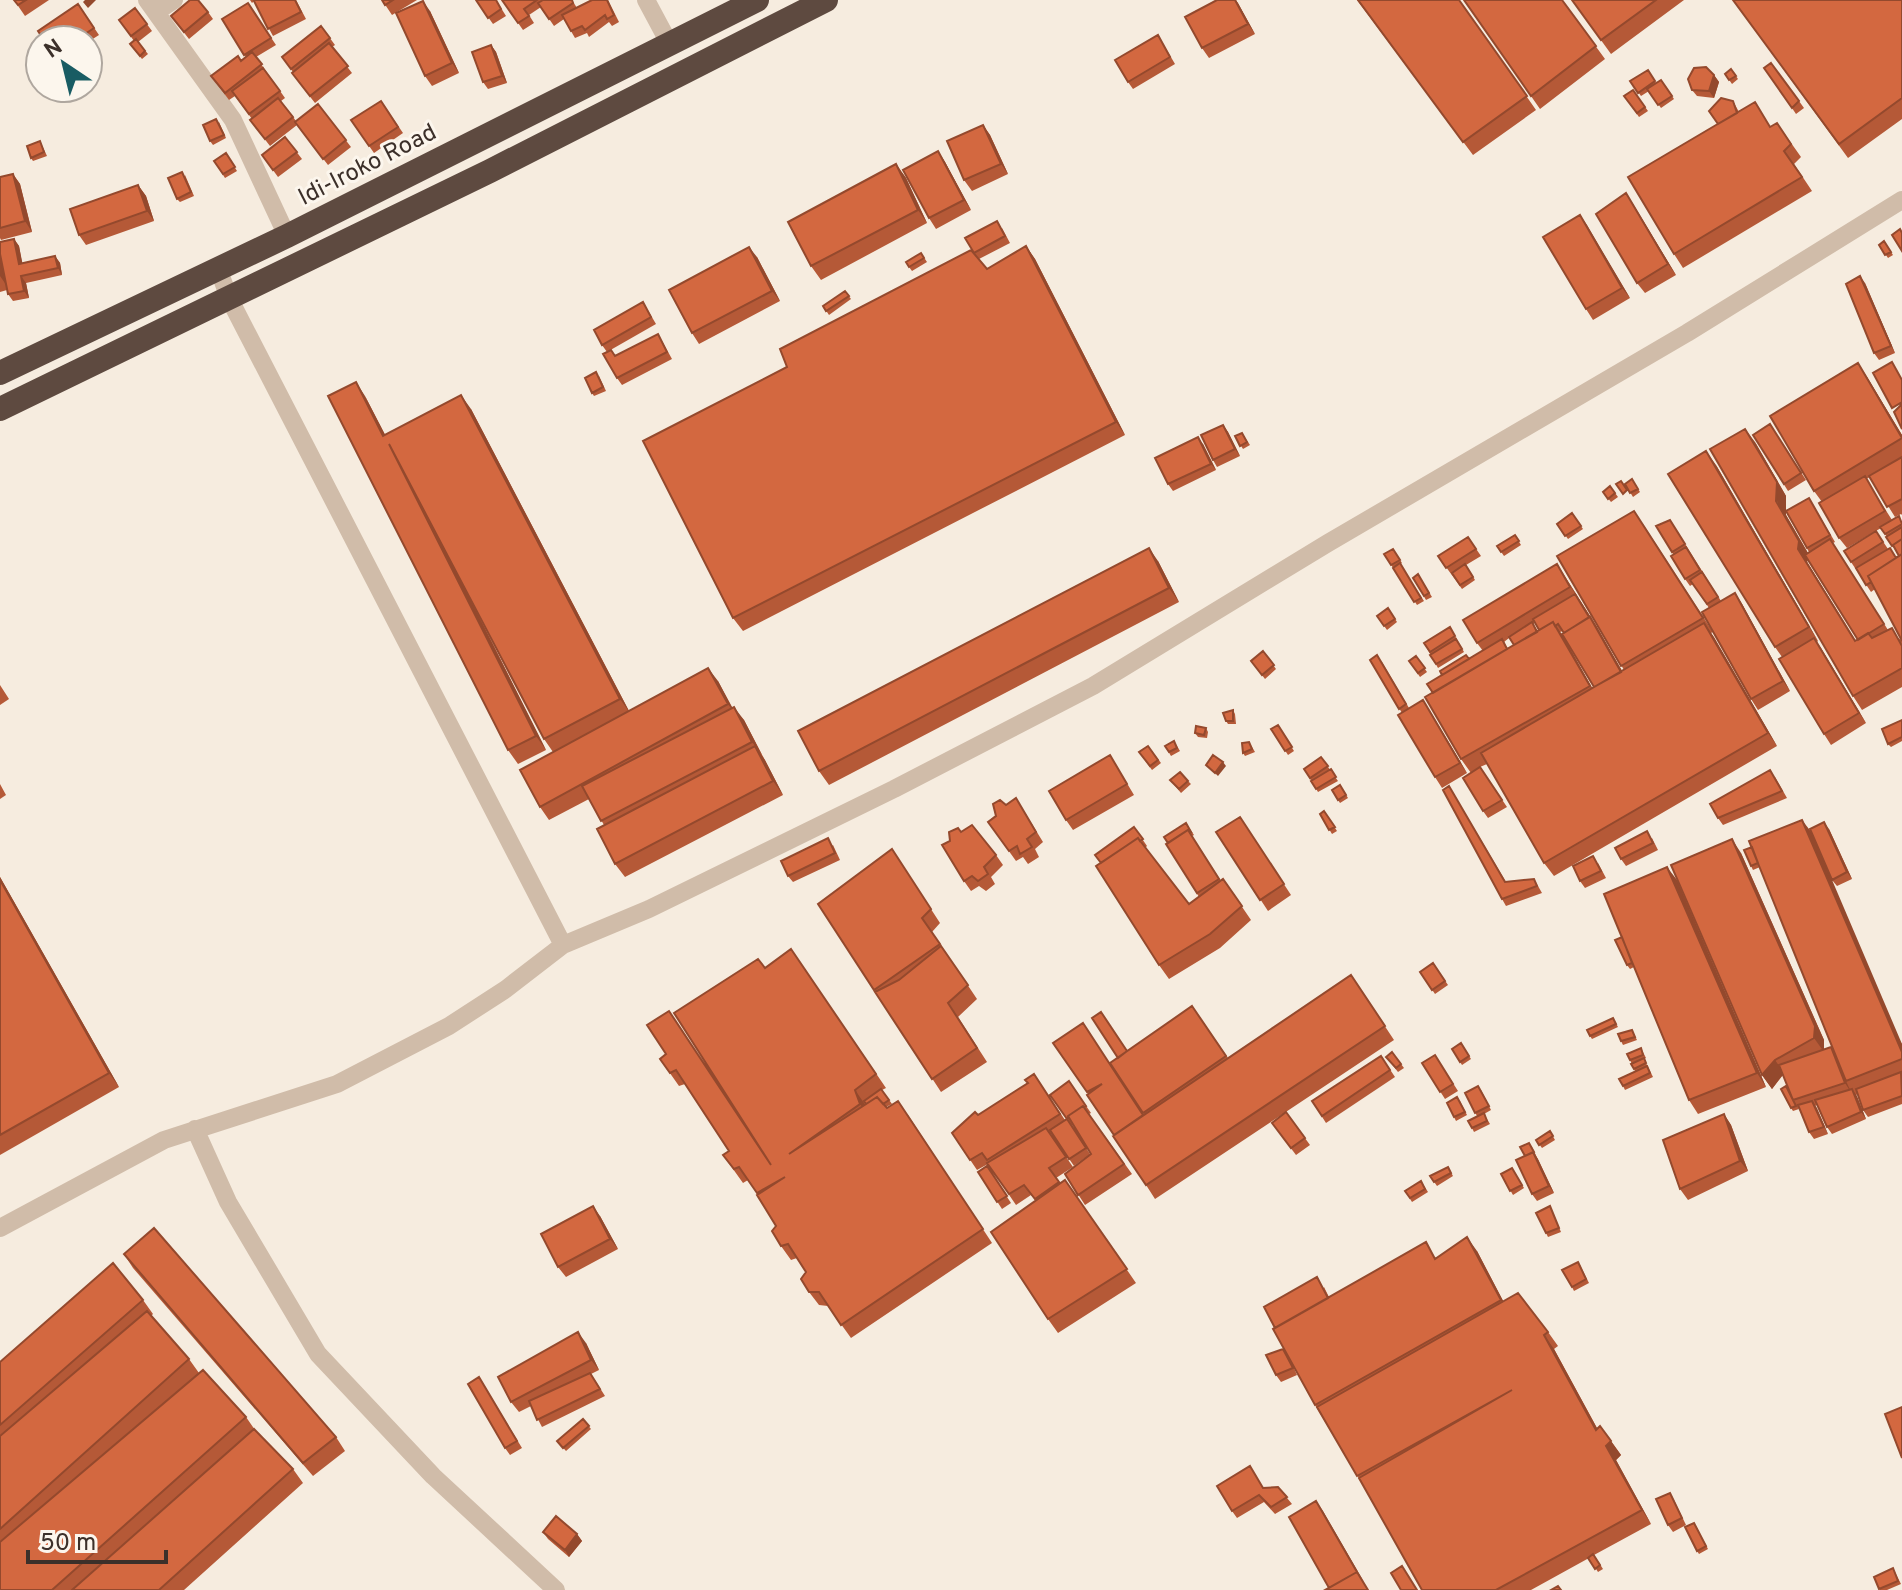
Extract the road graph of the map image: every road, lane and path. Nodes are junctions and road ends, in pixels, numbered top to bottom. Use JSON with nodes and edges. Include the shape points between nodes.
{"nodes":[{"id":1,"x":174,"y":0,"type":"edge"},
{"id":2,"x":646,"y":0,"type":"edge"},
{"id":3,"x":757,"y":0,"type":"edge"},
{"id":4,"x":826,"y":0,"type":"edge"},
{"id":5,"x":152,"y":6,"type":"edge"},
{"id":6,"x":669,"y":43,"type":"junction"},
{"id":7,"x":1902,"y":200,"type":"edge"},
{"id":8,"x":287,"y":236,"type":"junction"},
{"id":9,"x":218,"y":268,"type":"junction"},
{"id":10,"x":229,"y":298,"type":"junction"},
{"id":11,"x":0,"y":373,"type":"edge"},
{"id":12,"x":0,"y":409,"type":"edge"},
{"id":13,"x":563,"y":945,"type":"junction"},
{"id":14,"x":195,"y":1129,"type":"junction"},
{"id":15,"x":0,"y":1228,"type":"edge"},
{"id":16,"x":556,"y":1590,"type":"edge"}],
"edges":[{"from":1,"to":5,"type":"street"},
{"from":2,"to":6,"type":"street"},
{"from":3,"to":6,"type":"highway","name":"Idi-Iroko Road"},
{"from":4,"to":10,"type":"highway"},
{"from":5,"to":8,"type":"street","via":[[233,120]]},
{"from":6,"to":8,"type":"highway","name":"Idi-Iroko Road"},
{"from":7,"to":13,"type":"street","via":[[1093,686],[649,909]]},
{"from":8,"to":9,"type":"highway","name":"Idi-Iroko Road"},
{"from":9,"to":10,"type":"street"},
{"from":9,"to":11,"type":"highway","name":"Idi-Iroko Road"},
{"from":10,"to":12,"type":"highway"},
{"from":10,"to":13,"type":"street"},
{"from":13,"to":14,"type":"street","via":[[449,1026],[337,1084]]},
{"from":14,"to":15,"type":"street","via":[[164,1140]]},
{"from":14,"to":16,"type":"street","via":[[228,1202],[318,1354],[433,1476]]}]}
